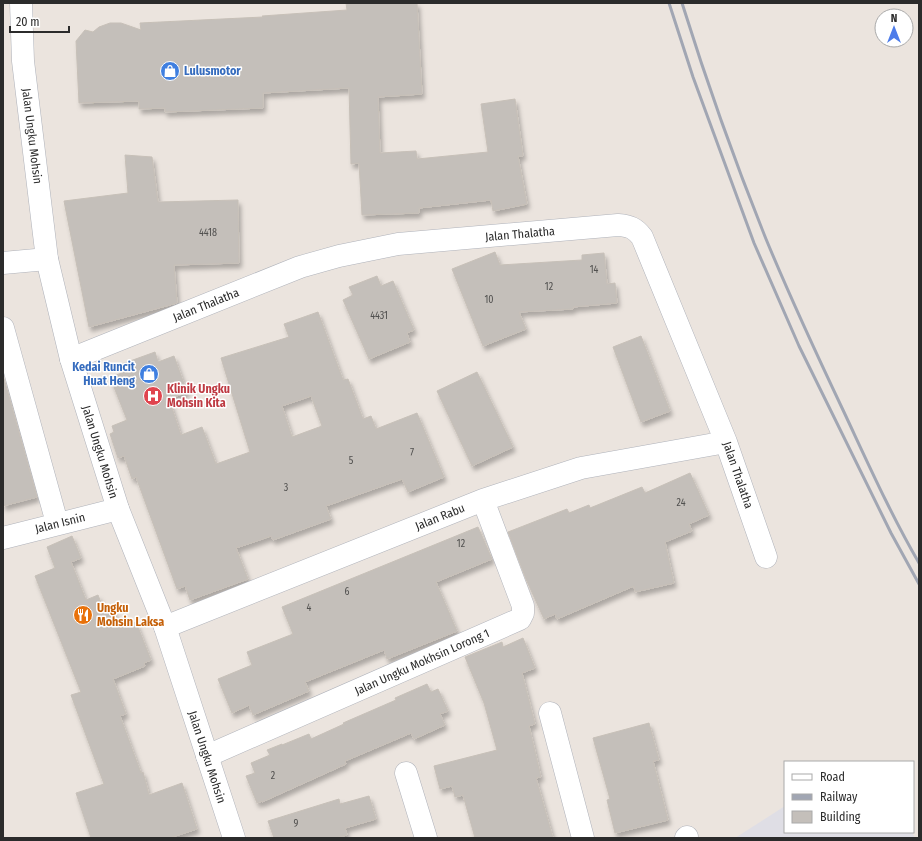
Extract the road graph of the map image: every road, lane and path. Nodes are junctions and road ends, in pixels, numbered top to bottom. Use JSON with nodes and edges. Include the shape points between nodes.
{"nodes":[{"id":1,"x":21,"y":3,"type":"edge"},
{"id":2,"x":47,"y":258,"type":"junction"},
{"id":3,"x":3,"y":263,"type":"edge"},
{"id":4,"x":3,"y":328,"type":"edge"},
{"id":5,"x":71,"y":359,"type":"junction"},
{"id":6,"x":726,"y":442,"type":"junction"},
{"id":7,"x":483,"y":500,"type":"junction"},
{"id":8,"x":118,"y":509,"type":"junction"},
{"id":9,"x":57,"y":523,"type":"junction"},
{"id":10,"x":3,"y":538,"type":"edge"},
{"id":11,"x":766,"y":556,"type":"dead end"},
{"id":12,"x":165,"y":627,"type":"junction"},
{"id":13,"x":550,"y":713,"type":"dead end"},
{"id":14,"x":207,"y":756,"type":"junction"},
{"id":15,"x":406,"y":773,"type":"dead end"},
{"id":16,"x":234,"y":838,"type":"edge"},
{"id":17,"x":426,"y":838,"type":"edge"},
{"id":18,"x":583,"y":838,"type":"edge"}],
"edges":[{"from":1,"to":2,"type":"street","name":"Jalan Ungku Mohsin","via":[[24,69]]},
{"from":2,"to":3,"type":"street"},
{"from":2,"to":5,"type":"street","name":"Jalan Ungku Mohsin"},
{"from":4,"to":9,"type":"street"},
{"from":5,"to":6,"type":"street","name":"Jalan Thalatha","via":[[300,267],[338,256],[398,244],[626,225],[638,231],[642,237]]},
{"from":5,"to":8,"type":"street","name":"Jalan Ungku Mohsin"},
{"from":6,"to":7,"type":"street","name":"Jalan Rabu","via":[[581,468]]},
{"from":6,"to":11,"type":"street","name":"Jalan Thalatha"},
{"from":7,"to":12,"type":"street","name":"Jalan Rabu"},
{"from":7,"to":14,"type":"street","name":"Jalan Ungku Mokhsin Lorong 1","via":[[523,606],[520,619]]},
{"from":8,"to":9,"type":"street","name":"Jalan Isnin"},
{"from":8,"to":12,"type":"street","name":"Jalan Ungku Mohsin"},
{"from":9,"to":10,"type":"street","name":"Jalan Isnin"},
{"from":12,"to":14,"type":"street","name":"Jalan Ungku Mohsin"},
{"from":13,"to":18,"type":"street"},
{"from":14,"to":16,"type":"street","name":"Jalan Ungku Mohsin"},
{"from":15,"to":17,"type":"street"}]}
